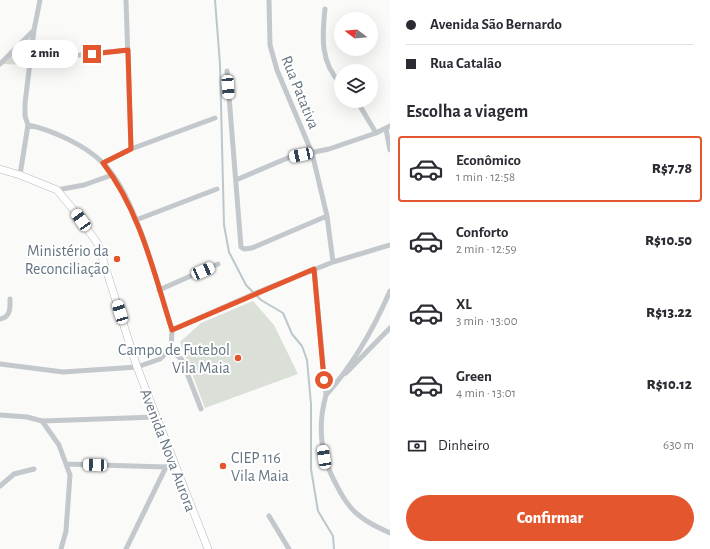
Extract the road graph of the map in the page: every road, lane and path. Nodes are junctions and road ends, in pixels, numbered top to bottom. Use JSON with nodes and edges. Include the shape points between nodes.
{"nodes":[{"id":1,"x":40,"y":0,"type":"edge"},
{"id":2,"x":126,"y":0,"type":"edge"},
{"id":3,"x":269,"y":0,"type":"edge"},
{"id":4,"x":325,"y":9,"type":"dead end"},
{"id":5,"x":34,"y":30,"type":"junction"},
{"id":6,"x":128,"y":50,"type":"junction"},
{"id":7,"x":31,"y":57,"type":"junction"},
{"id":8,"x":0,"y":64,"type":"edge"},
{"id":9,"x":227,"y":71,"type":"dead end"},
{"id":10,"x":334,"y":75,"type":"edge"},
{"id":11,"x":361,"y":108,"type":"edge"},
{"id":12,"x":215,"y":118,"type":"dead end"},
{"id":13,"x":28,"y":125,"type":"junction"},
{"id":14,"x":388,"y":127,"type":"edge"},
{"id":15,"x":376,"y":133,"type":"junction"},
{"id":16,"x":131,"y":149,"type":"junction"},
{"id":17,"x":390,"y":150,"type":"edge"},
{"id":18,"x":312,"y":153,"type":"junction"},
{"id":19,"x":103,"y":163,"type":"junction"},
{"id":20,"x":0,"y":169,"type":"edge"},
{"id":21,"x":20,"y":174,"type":"junction"},
{"id":22,"x":112,"y":175,"type":"junction"},
{"id":23,"x":236,"y":180,"type":"junction"},
{"id":24,"x":217,"y":189,"type":"dead end"},
{"id":25,"x":57,"y":190,"type":"junction"},
{"id":26,"x":327,"y":216,"type":"junction"},
{"id":27,"x":136,"y":220,"type":"junction"},
{"id":28,"x":390,"y":245,"type":"edge"},
{"id":29,"x":333,"y":262,"type":"junction"},
{"id":30,"x":218,"y":264,"type":"dead end"},
{"id":31,"x":314,"y":269,"type":"junction"},
{"id":32,"x":159,"y":290,"type":"junction"},
{"id":33,"x":390,"y":291,"type":"edge"},
{"id":34,"x":10,"y":299,"type":"dead end"},
{"id":35,"x":0,"y":319,"type":"edge"},
{"id":36,"x":390,"y":328,"type":"edge"},
{"id":37,"x":172,"y":330,"type":"junction"},
{"id":38,"x":171,"y":349,"type":"junction"},
{"id":39,"x":0,"y":364,"type":"edge"},
{"id":40,"x":137,"y":367,"type":"junction"},
{"id":41,"x":341,"y":378,"type":"junction"},
{"id":42,"x":326,"y":395,"type":"junction"},
{"id":43,"x":201,"y":409,"type":"dead end"},
{"id":44,"x":0,"y":415,"type":"edge"},
{"id":45,"x":156,"y":417,"type":"junction"},
{"id":46,"x":42,"y":421,"type":"junction"},
{"id":47,"x":174,"y":462,"type":"junction"},
{"id":48,"x":66,"y":464,"type":"junction"},
{"id":49,"x":166,"y":467,"type":"junction"},
{"id":50,"x":34,"y":469,"type":"dead end"},
{"id":51,"x":0,"y":486,"type":"edge"},
{"id":52,"x":269,"y":516,"type":"dead end"},
{"id":53,"x":390,"y":533,"type":"edge"},
{"id":54,"x":206,"y":548,"type":"edge"},
{"id":55,"x":60,"y":549,"type":"edge"},
{"id":56,"x":126,"y":549,"type":"edge"},
{"id":57,"x":289,"y":549,"type":"edge"}],
"edges":[{"from":1,"to":5,"type":"street"},
{"from":2,"to":6,"type":"street"},
{"from":3,"to":18,"type":"street","name":"Rua Patativa","via":[[270,45],[277,70]]},
{"from":4,"to":10,"type":"street","via":[[325,56],[328,67]]},
{"from":5,"to":7,"type":"street"},
{"from":5,"to":8,"type":"street"},
{"from":6,"to":7,"type":"street"},
{"from":6,"to":16,"type":"street"},
{"from":7,"to":13,"type":"street","via":[[25,109]]},
{"from":9,"to":23,"type":"street"},
{"from":11,"to":15,"type":"street"},
{"from":12,"to":16,"type":"street"},
{"from":13,"to":19,"type":"street","via":[[56,133]]},
{"from":13,"to":21,"type":"street"},
{"from":14,"to":15,"type":"street"},
{"from":14,"to":17,"type":"street"},
{"from":15,"to":18,"type":"street"},
{"from":16,"to":19,"type":"street"},
{"from":18,"to":23,"type":"street","via":[[290,157]]},
{"from":18,"to":26,"type":"street","name":"Rua Patativa"},
{"from":19,"to":22,"type":"street"},
{"from":20,"to":21,"type":"street","name":"Avenida Nova Aurora"},
{"from":21,"to":25,"type":"street","name":"Avenida Nova Aurora"},
{"from":22,"to":25,"type":"street","via":[[84,185]]},
{"from":22,"to":27,"type":"street"},
{"from":23,"to":26,"type":"street","via":[[239,242],[244,249],[252,248]]},
{"from":24,"to":27,"type":"street"},
{"from":25,"to":40,"type":"street","name":"Avenida Nova Aurora","via":[[98,244]]},
{"from":26,"to":29,"type":"street","name":"Rua Patativa"},
{"from":27,"to":32,"type":"street"},
{"from":28,"to":29,"type":"street"},
{"from":29,"to":31,"type":"street"},
{"from":30,"to":32,"type":"street"},
{"from":31,"to":37,"type":"street"},
{"from":31,"to":42,"type":"street"},
{"from":32,"to":37,"type":"street"},
{"from":33,"to":41,"type":"street","via":[[376,322]]},
{"from":34,"to":35,"type":"street","via":[[9,314],[6,318]]},
{"from":36,"to":41,"type":"street"},
{"from":37,"to":38,"type":"street"},
{"from":38,"to":40,"type":"street","via":[[160,359]]},
{"from":38,"to":43,"type":"street","via":[[182,360]]},
{"from":39,"to":40,"type":"street","via":[[63,372]]},
{"from":40,"to":45,"type":"street","name":"Avenida Nova Aurora"},
{"from":41,"to":42,"type":"street"},
{"from":42,"to":53,"type":"street","via":[[320,414],[320,435],[331,476],[353,511],[368,523]]},
{"from":44,"to":46,"type":"street"},
{"from":45,"to":46,"type":"street"},
{"from":45,"to":47,"type":"street","name":"Avenida Nova Aurora"},
{"from":46,"to":48,"type":"street","via":[[59,446]]},
{"from":47,"to":49,"type":"street"},
{"from":47,"to":54,"type":"street","name":"Avenida Nova Aurora"},
{"from":48,"to":49,"type":"street"},
{"from":48,"to":55,"type":"street","via":[[70,475],[67,524]]},
{"from":49,"to":56,"type":"street"},
{"from":50,"to":51,"type":"street","via":[[14,474]]},
{"from":52,"to":57,"type":"street"}]}
